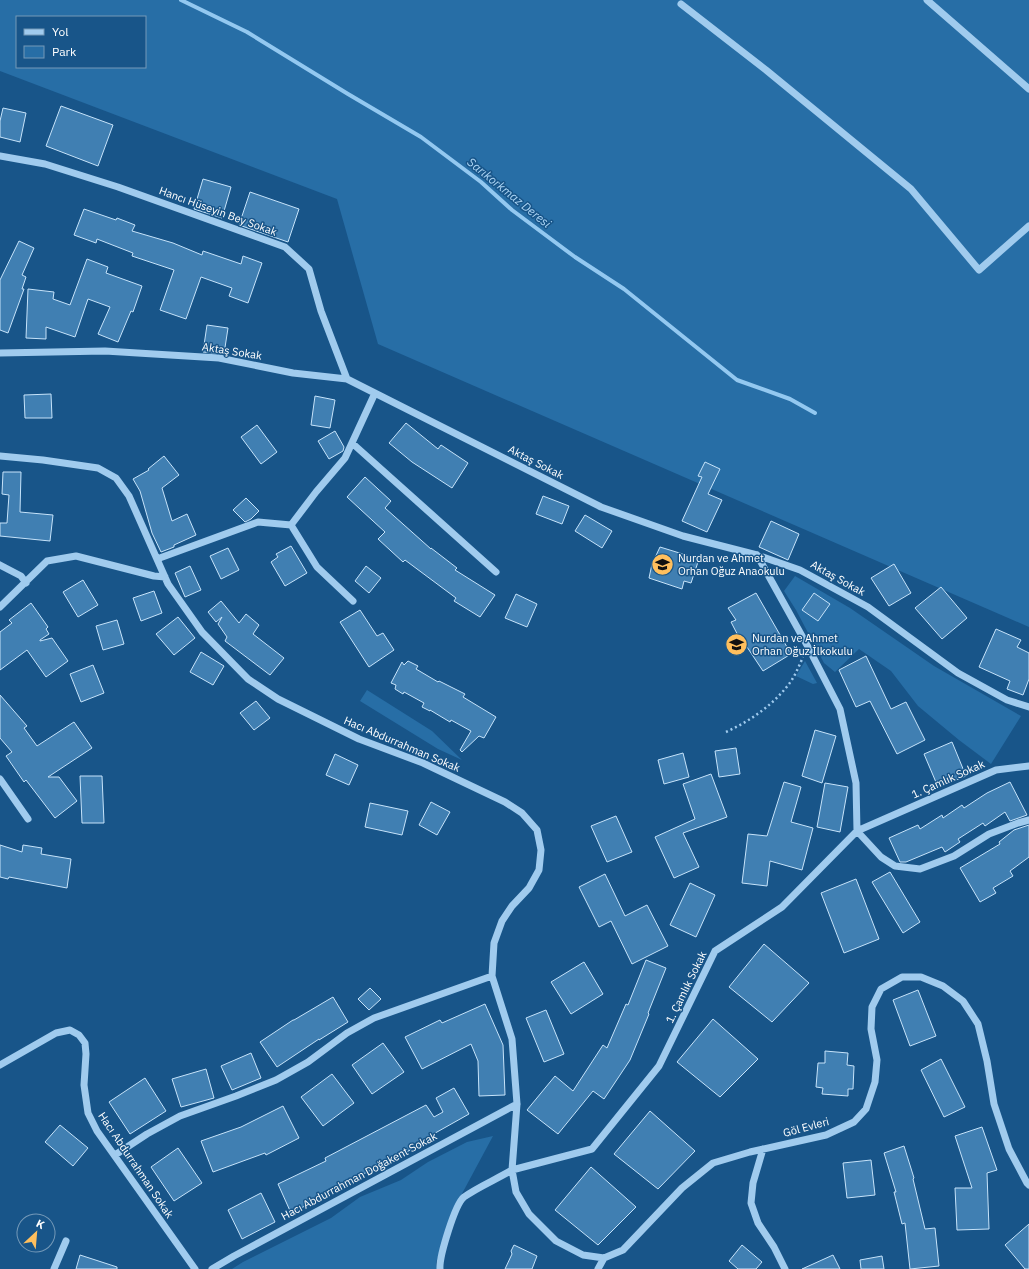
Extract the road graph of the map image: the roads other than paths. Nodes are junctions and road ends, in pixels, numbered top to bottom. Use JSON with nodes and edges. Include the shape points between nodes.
{"nodes":[{"id":1,"x":927,"y":0,"type":"edge"},
{"id":2,"x":681,"y":4,"type":"dead end"},
{"id":3,"x":1029,"y":89,"type":"edge"},
{"id":4,"x":0,"y":156,"type":"edge"},
{"id":5,"x":1029,"y":226,"type":"edge"},
{"id":6,"x":0,"y":353,"type":"edge"},
{"id":7,"x":347,"y":379,"type":"junction"},
{"id":8,"x":375,"y":394,"type":"junction"},
{"id":9,"x":352,"y":443,"type":"junction"},
{"id":10,"x":0,"y":456,"type":"edge"},
{"id":11,"x":291,"y":525,"type":"junction"},
{"id":12,"x":757,"y":555,"type":"junction"},
{"id":13,"x":157,"y":559,"type":"junction"},
{"id":14,"x":0,"y":565,"type":"edge"},
{"id":15,"x":496,"y":572,"type":"dead end"},
{"id":16,"x":165,"y":578,"type":"junction"},
{"id":17,"x":26,"y":583,"type":"junction"},
{"id":18,"x":353,"y":601,"type":"dead end"},
{"id":19,"x":0,"y":607,"type":"edge"},
{"id":20,"x":1029,"y":707,"type":"edge"},
{"id":21,"x":1029,"y":766,"type":"edge"},
{"id":22,"x":0,"y":779,"type":"edge"},
{"id":23,"x":2,"y":788,"type":"edge"},
{"id":24,"x":28,"y":819,"type":"dead end"},
{"id":25,"x":1029,"y":820,"type":"edge"},
{"id":26,"x":857,"y":831,"type":"junction"},
{"id":27,"x":492,"y":976,"type":"junction"},
{"id":28,"x":0,"y":1065,"type":"edge"},
{"id":29,"x":517,"y":1104,"type":"junction"},
{"id":30,"x":763,"y":1149,"type":"junction"},
{"id":31,"x":115,"y":1155,"type":"junction"},
{"id":32,"x":512,"y":1170,"type":"junction"},
{"id":33,"x":1029,"y":1185,"type":"edge"},
{"id":34,"x":66,"y":1241,"type":"dead end"},
{"id":35,"x":604,"y":1258,"type":"junction"},
{"id":36,"x":54,"y":1269,"type":"edge"},
{"id":37,"x":195,"y":1269,"type":"edge"},
{"id":38,"x":212,"y":1269,"type":"edge"},
{"id":39,"x":440,"y":1269,"type":"edge"},
{"id":40,"x":598,"y":1269,"type":"edge"},
{"id":41,"x":786,"y":1269,"type":"edge"}],
"edges":[{"from":1,"to":3,"type":"street"},
{"from":2,"to":5,"type":"street","via":[[772,74],[911,189],[979,270]]},
{"from":4,"to":7,"type":"street","name":"Hancı Hüseyin Bey Sokak","via":[[59,168],[285,247],[309,269],[321,311]]},
{"from":6,"to":7,"type":"street","name":"Aktaş Sokak","via":[[106,351],[219,358],[293,373]]},
{"from":7,"to":8,"type":"street","name":"Aktaş Sokak"},
{"from":8,"to":9,"type":"street"},
{"from":8,"to":12,"type":"street","name":"Aktaş Sokak","via":[[601,507],[683,536]]},
{"from":9,"to":11,"type":"street","via":[[345,458]]},
{"from":9,"to":15,"type":"street"},
{"from":10,"to":13,"type":"street","name":"Hacı Abdurrahman Sokak","via":[[98,468],[116,478],[129,496]]},
{"from":11,"to":13,"type":"street","via":[[258,522]]},
{"from":11,"to":18,"type":"street","via":[[317,567]]},
{"from":12,"to":20,"type":"street","name":"Aktaş Sokak","via":[[800,570],[868,608],[958,673],[1007,700]]},
{"from":12,"to":26,"type":"street","via":[[840,709],[856,783]]},
{"from":13,"to":16,"type":"street","name":"Hacı Abdurrahman Sokak"},
{"from":14,"to":17,"type":"street","via":[[21,576]]},
{"from":16,"to":17,"type":"street","via":[[76,556],[47,562]]},
{"from":16,"to":27,"type":"street","name":"Hacı Abdurrahman Sokak","via":[[202,632],[248,679],[278,699],[359,739],[423,763],[505,802],[522,813],[537,830],[541,850],[539,870],[529,888],[502,921],[494,942]]},
{"from":17,"to":19,"type":"street"},
{"from":21,"to":26,"type":"street","name":"1. Çamlık Sokak","via":[[996,770]]},
{"from":22,"to":23,"type":"street"},
{"from":23,"to":24,"type":"street"},
{"from":25,"to":26,"type":"street","via":[[989,834],[954,856],[920,869],[895,866],[881,857]]},
{"from":26,"to":32,"type":"street","name":"1. Çamlık Sokak","via":[[782,907],[715,951],[659,1066],[592,1149]]},
{"from":27,"to":29,"type":"street","name":"Hacı Abdurrahman Sokak","via":[[512,1039]]},
{"from":27,"to":31,"type":"street","via":[[374,1018],[276,1080],[180,1116]]},
{"from":28,"to":31,"type":"street","name":"Hacı Abdurrahman Sokak","via":[[56,1033],[70,1030],[79,1035],[86,1049],[84,1085],[88,1113],[97,1131]]},
{"from":29,"to":32,"type":"street","name":"Hacı Abdurrahman Sokak"},
{"from":29,"to":38,"type":"street","name":"Hacı Abdurrahman Doğakent Sokak"},
{"from":30,"to":33,"type":"street","name":"Göl Evleri","via":[[826,1135],[854,1122],[866,1109],[877,1060],[871,1029],[872,1007],[881,989],[902,977],[920,977],[943,986],[963,1001],[978,1024],[994,1104],[1009,1149]]},
{"from":30,"to":35,"type":"street","name":"Göl Evleri","via":[[713,1163],[682,1188],[623,1250]]},
{"from":30,"to":41,"type":"street","via":[[753,1183],[751,1203],[758,1223]]},
{"from":31,"to":37,"type":"street","name":"Hacı Abdurrahman Sokak"},
{"from":32,"to":35,"type":"street","via":[[516,1192],[529,1214],[556,1241],[583,1255]]},
{"from":32,"to":39,"type":"street","via":[[462,1198],[447,1233]]},
{"from":34,"to":36,"type":"street"},
{"from":35,"to":40,"type":"street"}]}
